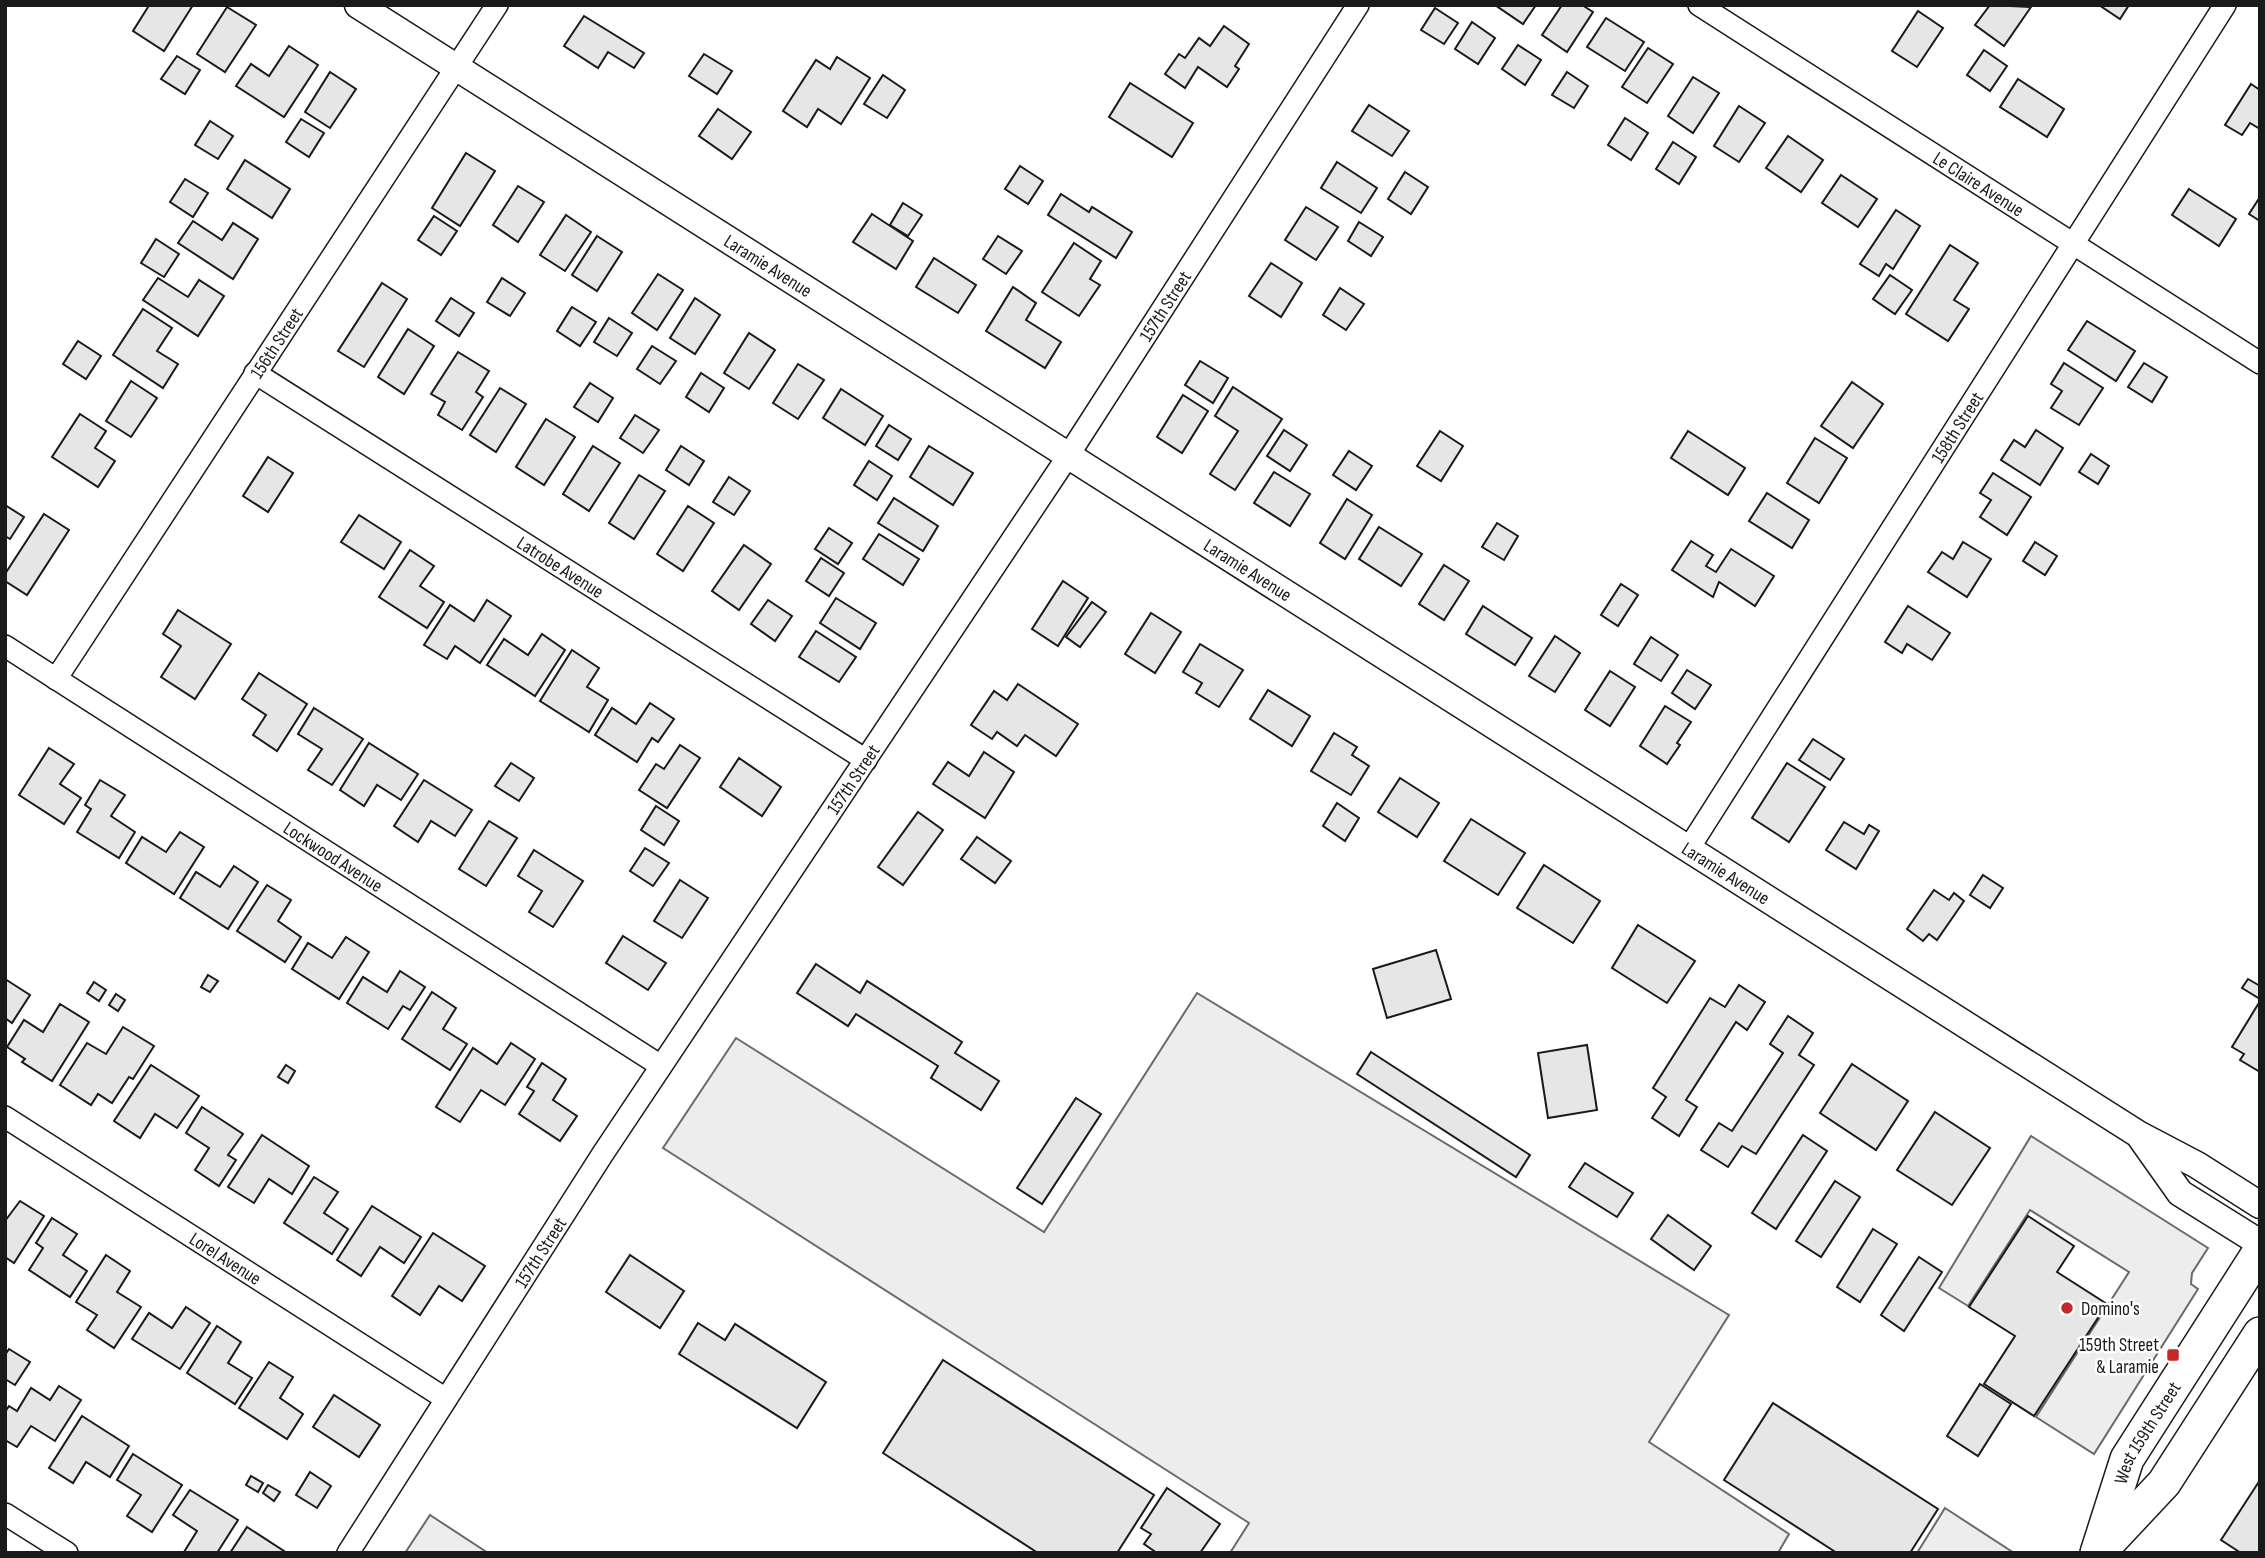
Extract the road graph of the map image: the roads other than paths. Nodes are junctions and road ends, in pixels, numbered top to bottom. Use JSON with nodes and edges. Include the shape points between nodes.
{"nodes":[{"id":1,"x":358,"y":5,"type":"edge"},
{"id":2,"x":497,"y":5,"type":"edge"},
{"id":3,"x":1358,"y":5,"type":"edge"},
{"id":4,"x":1699,"y":5,"type":"edge"},
{"id":5,"x":2225,"y":5,"type":"edge"},
{"id":6,"x":457,"y":67,"type":"junction"},
{"id":7,"x":2072,"y":243,"type":"junction"},
{"id":8,"x":2260,"y":363,"type":"edge"},
{"id":9,"x":255,"y":373,"type":"junction"},
{"id":10,"x":1068,"y":456,"type":"junction"},
{"id":11,"x":5,"y":646,"type":"edge"},
{"id":12,"x":56,"y":679,"type":"junction"},
{"id":13,"x":866,"y":760,"type":"junction"},
{"id":14,"x":1689,"y":848,"type":"junction"},
{"id":15,"x":662,"y":1066,"type":"junction"},
{"id":16,"x":5,"y":1117,"type":"edge"},
{"id":17,"x":2138,"y":1134,"type":"junction"},
{"id":18,"x":2260,"y":1205,"type":"edge"},
{"id":19,"x":2260,"y":1243,"type":"edge"},
{"id":20,"x":2260,"y":1251,"type":"edge"},
{"id":21,"x":2260,"y":1334,"type":"edge"},
{"id":22,"x":446,"y":1399,"type":"junction"},
{"id":23,"x":5,"y":1514,"type":"edge"},
{"id":24,"x":67,"y":1553,"type":"edge"},
{"id":25,"x":348,"y":1553,"type":"edge"},
{"id":26,"x":2098,"y":1553,"type":"edge"}],
"edges":[{"from":1,"to":6,"type":"street","name":"Laramie Avenue"},
{"from":2,"to":6,"type":"street","name":"156th Street"},
{"from":3,"to":10,"type":"street","name":"157th Street"},
{"from":4,"to":7,"type":"street","name":"Le Claire Avenue"},
{"from":5,"to":7,"type":"street","name":"158th Street"},
{"from":6,"to":9,"type":"street","name":"156th Street"},
{"from":6,"to":10,"type":"street","name":"Laramie Avenue"},
{"from":7,"to":8,"type":"street","name":"Le Claire Avenue"},
{"from":7,"to":14,"type":"street","name":"158th Street"},
{"from":9,"to":12,"type":"street","name":"156th Street"},
{"from":9,"to":13,"type":"street","name":"Latrobe Avenue"},
{"from":10,"to":13,"type":"street","name":"157th Street"},
{"from":10,"to":14,"type":"street","name":"Laramie Avenue"},
{"from":11,"to":12,"type":"street","name":"Lockwood Avenue"},
{"from":12,"to":15,"type":"street","name":"Lockwood Avenue"},
{"from":13,"to":15,"type":"street","name":"157th Street"},
{"from":14,"to":17,"type":"street","name":"Laramie Avenue"},
{"from":15,"to":22,"type":"street","name":"157th Street"},
{"from":16,"to":22,"type":"street","name":"Lorel Avenue"},
{"from":17,"to":18,"type":"street","name":"Laramie Avenue"},
{"from":17,"to":19,"type":"street","name":"Laramie Avenue","via":[[2180,1193]]},
{"from":20,"to":26,"type":"main road","name":"West 159th Street","via":[[2127,1459]]},
{"from":21,"to":26,"type":"main road","name":"West 159th Street","via":[[2164,1483]]},
{"from":22,"to":25,"type":"street","name":"157th Street"},
{"from":23,"to":24,"type":"street"}]}
